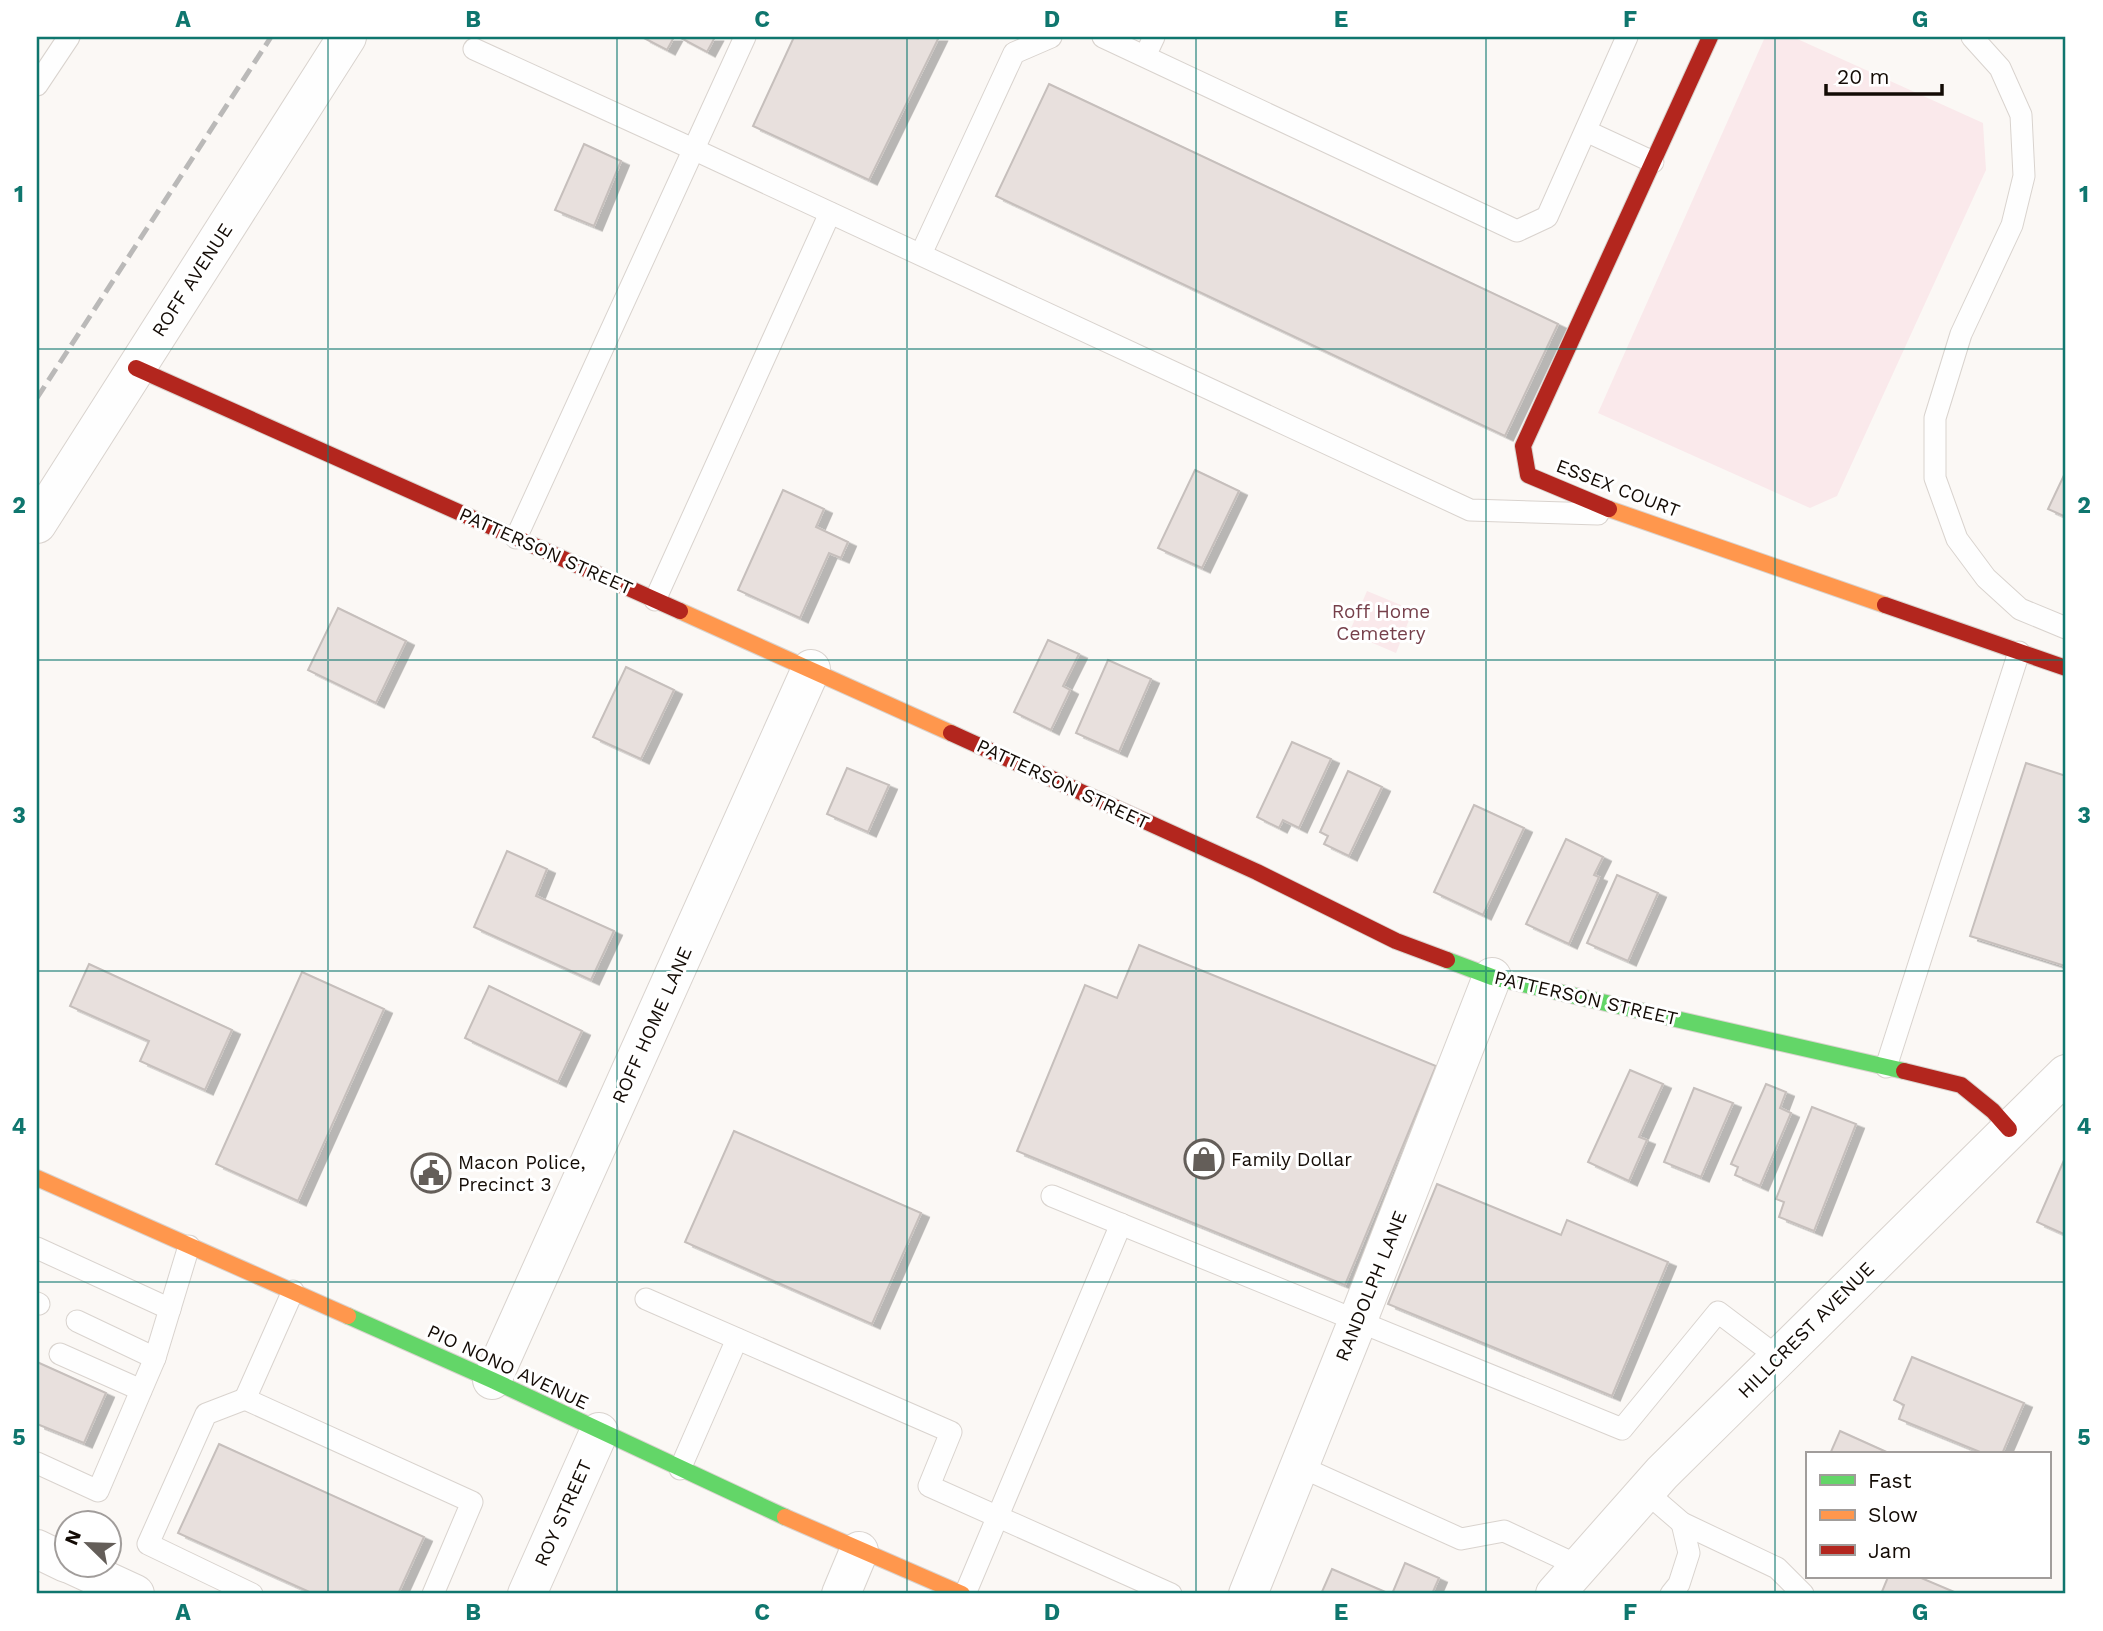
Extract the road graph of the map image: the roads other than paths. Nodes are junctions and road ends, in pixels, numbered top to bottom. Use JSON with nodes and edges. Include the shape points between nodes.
{"nodes":[{"id":1,"x":69,"y":37,"type":"edge"},
{"id":2,"x":347,"y":37,"type":"edge"},
{"id":3,"x":745,"y":37,"type":"edge"},
{"id":4,"x":1051,"y":37,"type":"edge"},
{"id":5,"x":1103,"y":37,"type":"edge"},
{"id":6,"x":1154,"y":37,"type":"edge"},
{"id":7,"x":1627,"y":37,"type":"edge"},
{"id":8,"x":1710,"y":37,"type":"edge"},
{"id":9,"x":1972,"y":37,"type":"edge"},
{"id":10,"x":474,"y":49,"type":"dead end"},
{"id":11,"x":1145,"y":56,"type":"junction"},
{"id":12,"x":37,"y":86,"type":"edge"},
{"id":13,"x":1586,"y":131,"type":"junction"},
{"id":14,"x":693,"y":149,"type":"junction"},
{"id":15,"x":1653,"y":162,"type":"junction"},
{"id":16,"x":830,"y":213,"type":"junction"},
{"id":17,"x":921,"y":254,"type":"junction"},
{"id":18,"x":136,"y":368,"type":"junction"},
{"id":19,"x":1624,"y":515,"type":"junction"},
{"id":20,"x":37,"y":524,"type":"edge"},
{"id":21,"x":516,"y":538,"type":"junction"},
{"id":22,"x":655,"y":600,"type":"junction"},
{"id":23,"x":2066,"y":628,"type":"edge"},
{"id":24,"x":2020,"y":652,"type":"junction"},
{"id":25,"x":2066,"y":668,"type":"edge"},
{"id":26,"x":811,"y":669,"type":"junction"},
{"id":27,"x":1492,"y":977,"type":"junction"},
{"id":28,"x":1886,"y":1067,"type":"junction"},
{"id":29,"x":2065,"y":1077,"type":"edge"},
{"id":30,"x":2009,"y":1129,"type":"junction"},
{"id":31,"x":37,"y":1178,"type":"edge"},
{"id":32,"x":1052,"y":1196,"type":"dead end"},
{"id":33,"x":1121,"y":1224,"type":"junction"},
{"id":34,"x":189,"y":1246,"type":"junction"},
{"id":35,"x":37,"y":1248,"type":"edge"},
{"id":36,"x":293,"y":1292,"type":"junction"},
{"id":37,"x":646,"y":1299,"type":"dead end"},
{"id":38,"x":170,"y":1309,"type":"junction"},
{"id":39,"x":1358,"y":1320,"type":"junction"},
{"id":40,"x":77,"y":1321,"type":"dead end"},
{"id":41,"x":737,"y":1339,"type":"junction"},
{"id":42,"x":60,"y":1354,"type":"dead end"},
{"id":43,"x":155,"y":1358,"type":"junction"},
{"id":44,"x":1779,"y":1358,"type":"junction"},
{"id":45,"x":492,"y":1380,"type":"junction"},
{"id":46,"x":141,"y":1390,"type":"junction"},
{"id":47,"x":245,"y":1399,"type":"junction"},
{"id":48,"x":598,"y":1432,"type":"junction"},
{"id":49,"x":37,"y":1464,"type":"edge"},
{"id":50,"x":1299,"y":1466,"type":"junction"},
{"id":51,"x":680,"y":1469,"type":"junction"},
{"id":52,"x":1646,"y":1492,"type":"junction"},
{"id":53,"x":998,"y":1517,"type":"junction"},
{"id":54,"x":1682,"y":1523,"type":"junction"},
{"id":55,"x":859,"y":1551,"type":"junction"},
{"id":56,"x":99,"y":1578,"type":"edge"},
{"id":57,"x":1567,"y":1580,"type":"edge"},
{"id":58,"x":135,"y":1594,"type":"edge"},
{"id":59,"x":252,"y":1594,"type":"edge"},
{"id":60,"x":433,"y":1594,"type":"edge"},
{"id":61,"x":527,"y":1594,"type":"edge"},
{"id":62,"x":841,"y":1594,"type":"edge"},
{"id":63,"x":963,"y":1594,"type":"edge"},
{"id":64,"x":1171,"y":1594,"type":"edge"},
{"id":65,"x":1248,"y":1594,"type":"edge"},
{"id":66,"x":1671,"y":1594,"type":"edge"},
{"id":67,"x":1803,"y":1594,"type":"edge"}],
"edges":[{"from":1,"to":12,"type":"lane"},
{"from":2,"to":18,"type":"street","name":"ROFF AVENUE"},
{"from":3,"to":14,"type":"lane"},
{"from":4,"to":17,"type":"lane","via":[[1014,53]]},
{"from":5,"to":11,"type":"lane"},
{"from":6,"to":11,"type":"lane"},
{"from":7,"to":13,"type":"lane"},
{"from":8,"to":15,"type":"street","name":"ESSEX COURT"},
{"from":9,"to":23,"type":"lane","via":[[2000,68],[2021,115],[2024,176],[2012,225],[1961,334],[1935,418],[1936,478],[1957,539],[1986,578],[2020,610]]},
{"from":10,"to":14,"type":"lane"},
{"from":11,"to":13,"type":"lane","via":[[1517,231],[1547,217]]},
{"from":13,"to":15,"type":"lane"},
{"from":14,"to":16,"type":"lane"},
{"from":14,"to":21,"type":"lane"},
{"from":15,"to":19,"type":"street","name":"ESSEX COURT","via":[[1523,446],[1528,475]]},
{"from":16,"to":17,"type":"lane"},
{"from":16,"to":22,"type":"lane"},
{"from":17,"to":19,"type":"lane","via":[[1470,510]]},
{"from":18,"to":20,"type":"street","name":"ROFF AVENUE"},
{"from":18,"to":21,"type":"street","name":"PATTERSON STREET"},
{"from":19,"to":24,"type":"street","name":"ESSEX COURT"},
{"from":21,"to":22,"type":"street","name":"PATTERSON STREET"},
{"from":22,"to":26,"type":"street","name":"PATTERSON STREET"},
{"from":24,"to":25,"type":"street","name":"ESSEX COURT"},
{"from":24,"to":28,"type":"lane"},
{"from":26,"to":27,"type":"street","name":"PATTERSON STREET","via":[[1396,941]]},
{"from":26,"to":45,"type":"street","name":"ROFF HOME LANE"},
{"from":27,"to":28,"type":"street","name":"PATTERSON STREET"},
{"from":27,"to":39,"type":"street","name":"RANDOLPH LANE"},
{"from":28,"to":30,"type":"street","name":"PATTERSON STREET","via":[[1961,1086]]},
{"from":29,"to":30,"type":"street","name":"HILLCREST AVENUE"},
{"from":30,"to":44,"type":"street","name":"HILLCREST AVENUE"},
{"from":31,"to":34,"type":"street","name":"PIO NONO AVENUE"},
{"from":32,"to":33,"type":"lane"},
{"from":33,"to":39,"type":"lane"},
{"from":33,"to":53,"type":"lane"},
{"from":34,"to":36,"type":"street","name":"PIO NONO AVENUE"},
{"from":34,"to":38,"type":"lane"},
{"from":35,"to":38,"type":"lane"},
{"from":36,"to":45,"type":"street","name":"PIO NONO AVENUE"},
{"from":36,"to":47,"type":"lane"},
{"from":37,"to":41,"type":"lane"},
{"from":38,"to":43,"type":"lane"},
{"from":39,"to":44,"type":"lane","via":[[1622,1429],[1718,1312]]},
{"from":39,"to":50,"type":"street","name":"RANDOLPH LANE"},
{"from":40,"to":43,"type":"lane"},
{"from":41,"to":51,"type":"lane"},
{"from":41,"to":53,"type":"lane","via":[[951,1432],[929,1486]]},
{"from":42,"to":46,"type":"lane"},
{"from":43,"to":46,"type":"lane"},
{"from":44,"to":52,"type":"street","name":"HILLCREST AVENUE"},
{"from":45,"to":48,"type":"street","name":"PIO NONO AVENUE"},
{"from":46,"to":49,"type":"lane","via":[[98,1490]]},
{"from":47,"to":59,"type":"lane","via":[[205,1414],[148,1544]]},
{"from":47,"to":60,"type":"lane","via":[[472,1502]]},
{"from":48,"to":51,"type":"street","name":"PIO NONO AVENUE"},
{"from":48,"to":61,"type":"street","name":"ROY STREET"},
{"from":50,"to":57,"type":"lane","via":[[1461,1539],[1504,1531]]},
{"from":50,"to":65,"type":"street","name":"RANDOLPH LANE"},
{"from":51,"to":55,"type":"street","name":"PIO NONO AVENUE"},
{"from":52,"to":54,"type":"lane"},
{"from":52,"to":57,"type":"street","name":"HILLCREST AVENUE"},
{"from":53,"to":63,"type":"lane"},
{"from":53,"to":64,"type":"lane"},
{"from":54,"to":66,"type":"lane","via":[[1689,1553]]},
{"from":54,"to":67,"type":"lane","via":[[1777,1568]]},
{"from":55,"to":62,"type":"street"},
{"from":55,"to":63,"type":"street","name":"PIO NONO AVENUE"},
{"from":56,"to":58,"type":"street"}]}
